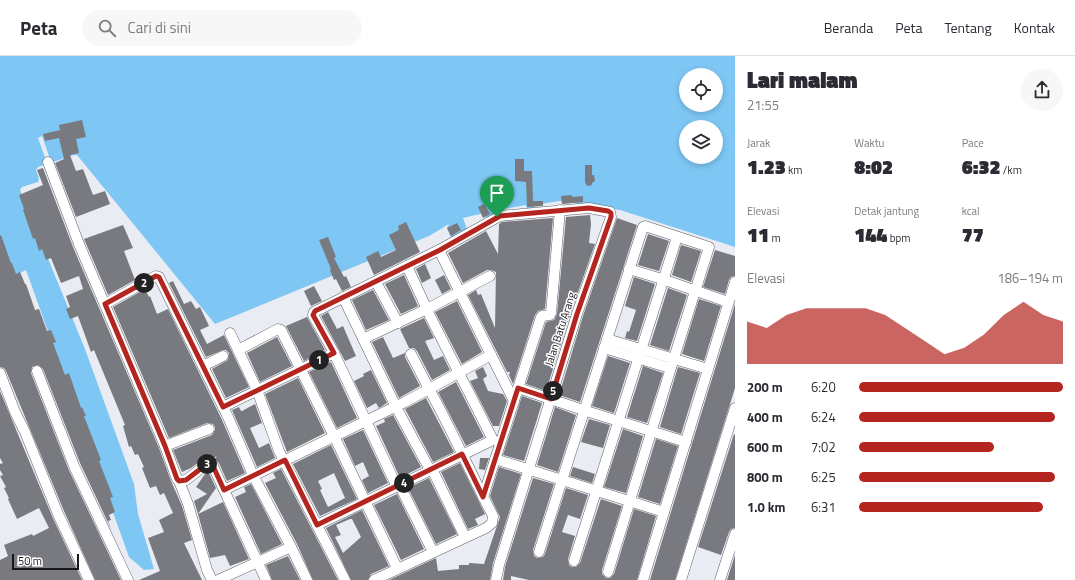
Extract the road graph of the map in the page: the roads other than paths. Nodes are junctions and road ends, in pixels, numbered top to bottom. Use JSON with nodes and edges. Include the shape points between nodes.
{"nodes":[{"id":1,"x":48,"y":162,"type":"dead end"},
{"id":2,"x":560,"y":210,"type":"junction"},
{"id":3,"x":677,"y":237,"type":"junction"},
{"id":4,"x":440,"y":250,"type":"junction"},
{"id":5,"x":407,"y":266,"type":"junction"},
{"id":6,"x":629,"y":270,"type":"junction"},
{"id":7,"x":490,"y":276,"type":"dead end"},
{"id":8,"x":662,"y":279,"type":"junction"},
{"id":9,"x":376,"y":282,"type":"junction"},
{"id":10,"x":735,"y":282,"type":"edge"},
{"id":11,"x":460,"y":291,"type":"junction"},
{"id":12,"x":695,"y":291,"type":"junction"},
{"id":13,"x":343,"y":297,"type":"junction"},
{"id":14,"x":728,"y":302,"type":"junction"},
{"id":15,"x":105,"y":304,"type":"junction"},
{"id":16,"x":427,"y":309,"type":"junction"},
{"id":17,"x":398,"y":323,"type":"junction"},
{"id":18,"x":230,"y":333,"type":"dead end"},
{"id":19,"x":363,"y":339,"type":"junction"},
{"id":20,"x":606,"y":343,"type":"junction"},
{"id":21,"x":238,"y":350,"type":"junction"},
{"id":22,"x":334,"y":353,"type":"junction"},
{"id":23,"x":639,"y":353,"type":"junction"},
{"id":24,"x":411,"y":354,"type":"dead end"},
{"id":25,"x":492,"y":355,"type":"junction"},
{"id":26,"x":223,"y":356,"type":"dead end"},
{"id":27,"x":674,"y":358,"type":"junction"},
{"id":28,"x":203,"y":366,"type":"junction"},
{"id":29,"x":300,"y":368,"type":"junction"},
{"id":30,"x":670,"y":368,"type":"junction"},
{"id":31,"x":708,"y":369,"type":"junction"},
{"id":32,"x":36,"y":371,"type":"dead end"},
{"id":33,"x":460,"y":372,"type":"junction"},
{"id":34,"x":0,"y":373,"type":"edge"},
{"id":35,"x":518,"y":388,"type":"junction"},
{"id":36,"x":429,"y":389,"type":"junction"},
{"id":37,"x":257,"y":390,"type":"junction"},
{"id":38,"x":551,"y":399,"type":"junction"},
{"id":39,"x":514,"y":401,"type":"junction"},
{"id":40,"x":223,"y":407,"type":"junction"},
{"id":41,"x":396,"y":407,"type":"junction"},
{"id":42,"x":735,"y":408,"type":"edge"},
{"id":43,"x":583,"y":410,"type":"junction"},
{"id":44,"x":366,"y":421,"type":"junction"},
{"id":45,"x":617,"y":421,"type":"junction"},
{"id":46,"x":209,"y":429,"type":"dead end"},
{"id":47,"x":651,"y":431,"type":"junction"},
{"id":48,"x":334,"y":436,"type":"junction"},
{"id":49,"x":686,"y":442,"type":"junction"},
{"id":50,"x":165,"y":446,"type":"junction"},
{"id":51,"x":462,"y":454,"type":"junction"},
{"id":52,"x":495,"y":459,"type":"junction"},
{"id":53,"x":285,"y":460,"type":"junction"},
{"id":54,"x":431,"y":470,"type":"junction"},
{"id":55,"x":529,"y":470,"type":"junction"},
{"id":56,"x":253,"y":475,"type":"junction"},
{"id":57,"x":561,"y":480,"type":"junction"},
{"id":58,"x":179,"y":481,"type":"junction"},
{"id":59,"x":398,"y":486,"type":"junction"},
{"id":60,"x":224,"y":490,"type":"junction"},
{"id":61,"x":597,"y":491,"type":"junction"},
{"id":62,"x":483,"y":497,"type":"junction"},
{"id":63,"x":630,"y":501,"type":"junction"},
{"id":64,"x":366,"y":502,"type":"junction"},
{"id":65,"x":664,"y":512,"type":"junction"},
{"id":66,"x":317,"y":525,"type":"junction"},
{"id":67,"x":735,"y":534,"type":"edge"},
{"id":68,"x":466,"y":537,"type":"junction"},
{"id":69,"x":291,"y":547,"type":"junction"},
{"id":70,"x":432,"y":552,"type":"junction"},
{"id":71,"x":539,"y":552,"type":"dead end"},
{"id":72,"x":574,"y":561,"type":"dead end"},
{"id":73,"x":258,"y":562,"type":"junction"},
{"id":74,"x":397,"y":568,"type":"junction"},
{"id":75,"x":608,"y":572,"type":"dead end"},
{"id":76,"x":90,"y":580,"type":"edge"},
{"id":77,"x":128,"y":580,"type":"edge"},
{"id":78,"x":212,"y":580,"type":"edge"},
{"id":79,"x":218,"y":580,"type":"edge"},
{"id":80,"x":266,"y":580,"type":"edge"},
{"id":81,"x":307,"y":580,"type":"edge"},
{"id":82,"x":345,"y":580,"type":"edge"},
{"id":83,"x":374,"y":580,"type":"edge"},
{"id":84,"x":496,"y":580,"type":"edge"},
{"id":85,"x":643,"y":580,"type":"edge"},
{"id":86,"x":681,"y":580,"type":"edge"},
{"id":87,"x":720,"y":580,"type":"edge"}],
"edges":[{"from":1,"to":15,"type":"street"},
{"from":2,"to":4,"type":"street","via":[[500,216]]},
{"from":2,"to":35,"type":"street","via":[[551,313],[540,317]]},
{"from":2,"to":38,"type":"street","name":"Jalan Batu Arang","via":[[589,208],[608,211],[611,217]]},
{"from":3,"to":6,"type":"street","via":[[643,226]]},
{"from":3,"to":8,"type":"street"},
{"from":3,"to":12,"type":"street","via":[[709,247]]},
{"from":4,"to":5,"type":"street"},
{"from":4,"to":11,"type":"street"},
{"from":5,"to":9,"type":"street"},
{"from":5,"to":16,"type":"street"},
{"from":6,"to":8,"type":"street"},
{"from":6,"to":20,"type":"street"},
{"from":7,"to":11,"type":"street"},
{"from":8,"to":12,"type":"street"},
{"from":8,"to":23,"type":"street"},
{"from":9,"to":13,"type":"street"},
{"from":9,"to":17,"type":"street"},
{"from":10,"to":14,"type":"street"},
{"from":11,"to":16,"type":"street"},
{"from":11,"to":25,"type":"street"},
{"from":12,"to":14,"type":"street"},
{"from":12,"to":27,"type":"street"},
{"from":13,"to":19,"type":"street"},
{"from":13,"to":22,"type":"street","via":[[313,313]]},
{"from":14,"to":31,"type":"street"},
{"from":15,"to":28,"type":"street","via":[[156,276],[159,277]]},
{"from":15,"to":50,"type":"street"},
{"from":16,"to":17,"type":"street"},
{"from":16,"to":33,"type":"street"},
{"from":17,"to":19,"type":"street"},
{"from":18,"to":21,"type":"street"},
{"from":19,"to":41,"type":"street"},
{"from":20,"to":23,"type":"street"},
{"from":20,"to":43,"type":"street"},
{"from":21,"to":29,"type":"street","via":[[280,329]]},
{"from":21,"to":37,"type":"street"},
{"from":22,"to":29,"type":"street"},
{"from":22,"to":44,"type":"street"},
{"from":23,"to":27,"type":"street"},
{"from":23,"to":30,"type":"street"},
{"from":23,"to":45,"type":"street"},
{"from":24,"to":36,"type":"street"},
{"from":25,"to":33,"type":"street"},
{"from":25,"to":39,"type":"street"},
{"from":26,"to":28,"type":"street"},
{"from":27,"to":30,"type":"street"},
{"from":27,"to":31,"type":"street"},
{"from":28,"to":40,"type":"street"},
{"from":29,"to":37,"type":"street"},
{"from":29,"to":48,"type":"street"},
{"from":30,"to":47,"type":"street"},
{"from":31,"to":49,"type":"street"},
{"from":32,"to":77,"type":"street","via":[[74,466]]},
{"from":33,"to":36,"type":"street"},
{"from":33,"to":51,"type":"street","via":[[493,439]]},
{"from":34,"to":76,"type":"street","via":[[58,514]]},
{"from":35,"to":38,"type":"street"},
{"from":35,"to":39,"type":"street"},
{"from":36,"to":41,"type":"street"},
{"from":36,"to":51,"type":"street"},
{"from":37,"to":40,"type":"street"},
{"from":37,"to":53,"type":"street","via":[[279,451]]},
{"from":38,"to":43,"type":"street"},
{"from":38,"to":55,"type":"street","name":"Jalan Batu Arang"},
{"from":39,"to":52,"type":"street"},
{"from":40,"to":56,"type":"street"},
{"from":41,"to":44,"type":"street"},
{"from":41,"to":54,"type":"street"},
{"from":42,"to":86,"type":"street"},
{"from":43,"to":45,"type":"street"},
{"from":43,"to":57,"type":"street"},
{"from":44,"to":48,"type":"street"},
{"from":44,"to":59,"type":"street"},
{"from":45,"to":47,"type":"street"},
{"from":45,"to":61,"type":"street"},
{"from":46,"to":50,"type":"street"},
{"from":47,"to":49,"type":"street"},
{"from":47,"to":63,"type":"street"},
{"from":48,"to":53,"type":"street"},
{"from":48,"to":64,"type":"street"},
{"from":49,"to":65,"type":"street"},
{"from":50,"to":58,"type":"street"},
{"from":51,"to":54,"type":"street"},
{"from":51,"to":62,"type":"street"},
{"from":52,"to":55,"type":"street"},
{"from":52,"to":62,"type":"street"},
{"from":53,"to":56,"type":"street"},
{"from":53,"to":66,"type":"street"},
{"from":54,"to":59,"type":"street"},
{"from":54,"to":68,"type":"street"},
{"from":55,"to":57,"type":"street"},
{"from":55,"to":84,"type":"street","name":"Jalan Batu Arang"},
{"from":56,"to":60,"type":"street"},
{"from":56,"to":69,"type":"street"},
{"from":57,"to":61,"type":"street"},
{"from":57,"to":71,"type":"street"},
{"from":58,"to":60,"type":"street","via":[[186,480],[210,464]]},
{"from":58,"to":78,"type":"street"},
{"from":59,"to":64,"type":"street"},
{"from":59,"to":70,"type":"street"},
{"from":60,"to":73,"type":"street"},
{"from":61,"to":63,"type":"street"},
{"from":61,"to":72,"type":"street"},
{"from":62,"to":68,"type":"street","via":[[493,516],[492,523]]},
{"from":63,"to":65,"type":"street"},
{"from":63,"to":75,"type":"street"},
{"from":64,"to":66,"type":"street"},
{"from":64,"to":74,"type":"street"},
{"from":65,"to":85,"type":"street"},
{"from":66,"to":82,"type":"street"},
{"from":67,"to":87,"type":"street"},
{"from":68,"to":70,"type":"street"},
{"from":69,"to":73,"type":"street"},
{"from":69,"to":81,"type":"street"},
{"from":70,"to":74,"type":"street"},
{"from":73,"to":79,"type":"street"},
{"from":73,"to":80,"type":"street"},
{"from":74,"to":83,"type":"street"}]}
